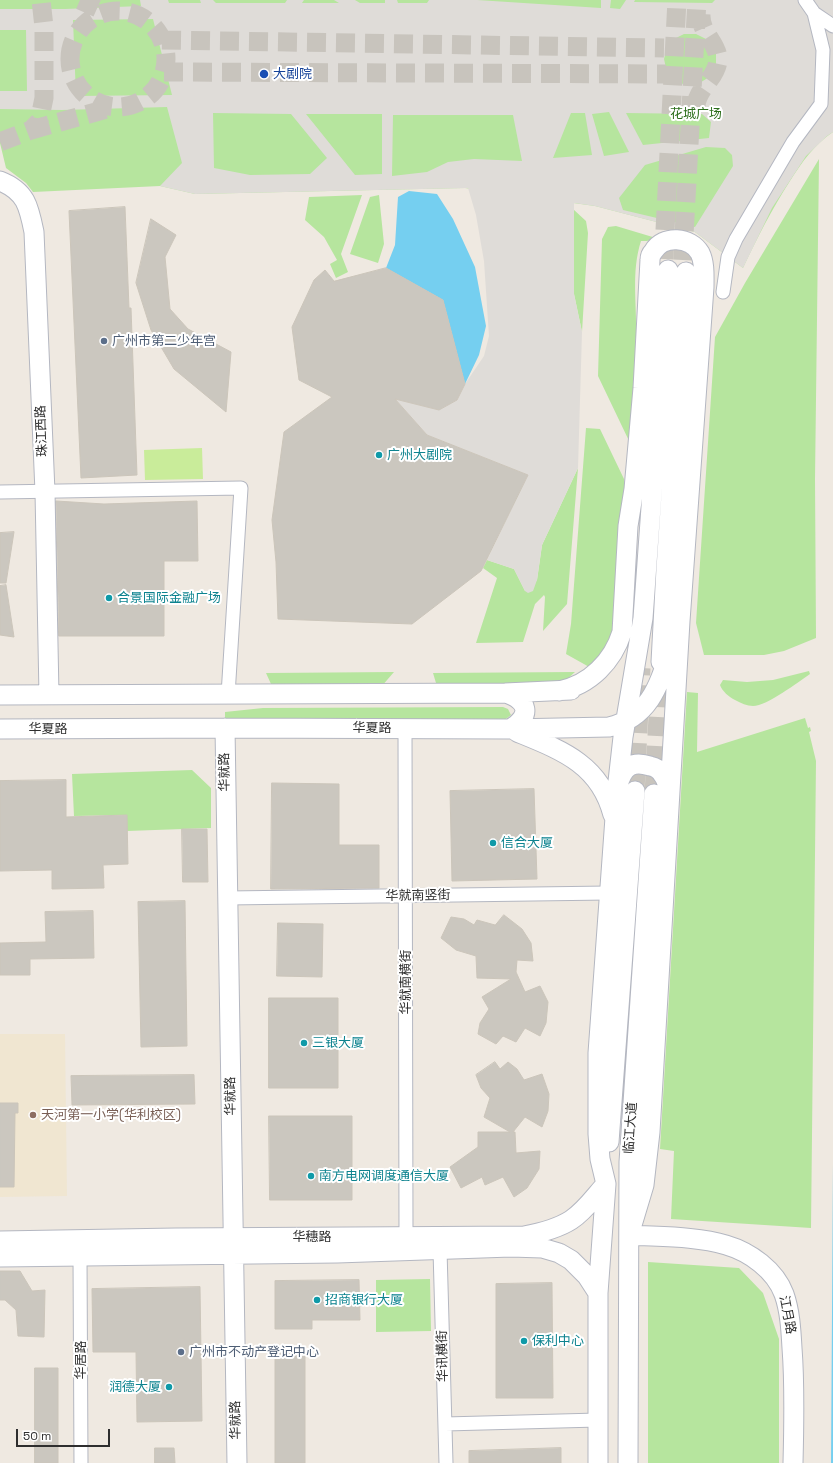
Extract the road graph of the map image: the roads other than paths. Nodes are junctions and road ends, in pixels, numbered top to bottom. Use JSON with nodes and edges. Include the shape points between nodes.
{"nodes":[{"id":1,"x":805,"y":0,"type":"edge"},
{"id":2,"x":814,"y":13,"type":"junction"},
{"id":3,"x":833,"y":26,"type":"edge"},
{"id":4,"x":833,"y":99,"type":"edge"},
{"id":5,"x":821,"y":104,"type":"junction"},
{"id":6,"x":0,"y":181,"type":"edge"},
{"id":7,"x":723,"y":292,"type":"dead end"},
{"id":8,"x":0,"y":492,"type":"edge"},
{"id":9,"x":45,"y":492,"type":"junction"},
{"id":10,"x":643,"y":618,"type":"junction"},
{"id":11,"x":672,"y":621,"type":"junction"},
{"id":12,"x":670,"y":652,"type":"junction"},
{"id":13,"x":676,"y":685,"type":"junction"},
{"id":14,"x":560,"y":691,"type":"junction"},
{"id":15,"x":505,"y":693,"type":"junction"},
{"id":16,"x":0,"y":695,"type":"edge"},
{"id":17,"x":49,"y":695,"type":"junction"},
{"id":18,"x":228,"y":695,"type":"junction"},
{"id":19,"x":653,"y":697,"type":"junction"},
{"id":20,"x":626,"y":721,"type":"junction"},
{"id":21,"x":225,"y":728,"type":"junction"},
{"id":22,"x":405,"y":729,"type":"junction"},
{"id":23,"x":510,"y":729,"type":"junction"},
{"id":24,"x":0,"y":730,"type":"edge"},
{"id":25,"x":626,"y":790,"type":"junction"},
{"id":26,"x":662,"y":796,"type":"junction"},
{"id":27,"x":614,"y":820,"type":"junction"},
{"id":28,"x":609,"y":893,"type":"junction"},
{"id":29,"x":406,"y":896,"type":"junction"},
{"id":30,"x":228,"y":898,"type":"junction"},
{"id":31,"x":606,"y":1184,"type":"junction"},
{"id":32,"x":629,"y":1235,"type":"junction"},
{"id":33,"x":406,"y":1236,"type":"junction"},
{"id":34,"x":0,"y":1241,"type":"edge"},
{"id":35,"x":233,"y":1246,"type":"junction"},
{"id":36,"x":440,"y":1250,"type":"junction"},
{"id":37,"x":80,"y":1256,"type":"junction"},
{"id":38,"x":0,"y":1257,"type":"edge"},
{"id":39,"x":598,"y":1293,"type":"junction"},
{"id":40,"x":598,"y":1420,"type":"junction"},
{"id":41,"x":444,"y":1424,"type":"junction"},
{"id":42,"x":81,"y":1463,"type":"edge"},
{"id":43,"x":237,"y":1463,"type":"edge"},
{"id":44,"x":446,"y":1463,"type":"edge"},
{"id":45,"x":598,"y":1463,"type":"edge"},
{"id":46,"x":628,"y":1463,"type":"edge"},
{"id":47,"x":793,"y":1463,"type":"edge"}],
"edges":[{"from":1,"to":2,"type":"street"},
{"from":2,"to":3,"type":"street"},
{"from":2,"to":5,"type":"street","via":[[823,50]]},
{"from":4,"to":5,"type":"street"},
{"from":5,"to":7,"type":"street","via":[[793,142],[736,239],[728,257]]},
{"from":6,"to":9,"type":"main road","name":"珠江西路","via":[[23,196],[28,205],[34,232]]},
{"from":8,"to":9,"type":"street"},
{"from":9,"to":17,"type":"main road","name":"珠江西路"},
{"from":9,"to":18,"type":"street","via":[[241,488]]},
{"from":10,"to":11,"type":"main road","via":[[677,271]]},
{"from":10,"to":14,"type":"main road","via":[[632,642],[608,674],[588,686]]},
{"from":10,"to":20,"type":"main road"},
{"from":11,"to":12,"type":"main road"},
{"from":11,"to":13,"type":"main road"},
{"from":11,"to":14,"type":"main road","via":[[704,287],[704,269],[700,253],[695,247],[681,240],[672,240],[658,246],[652,252],[650,260],[643,388],[628,526],[622,632],[608,660],[592,676],[576,686]]},
{"from":11,"to":19,"type":"main road"},
{"from":12,"to":13,"type":"main road"},
{"from":12,"to":19,"type":"main road","name":"华夏路"},
{"from":13,"to":26,"type":"main road"},
{"from":14,"to":15,"type":"main road"},
{"from":15,"to":18,"type":"main road"},
{"from":15,"to":23,"type":"main road","via":[[520,700],[525,713],[520,724]]},
{"from":16,"to":17,"type":"main road"},
{"from":17,"to":18,"type":"main road"},
{"from":19,"to":20,"type":"main road","name":"华夏路"},
{"from":20,"to":23,"type":"main road","name":"华夏路","via":[[609,727]]},
{"from":20,"to":25,"type":"main road"},
{"from":21,"to":22,"type":"main road","name":"华夏路"},
{"from":21,"to":24,"type":"main road","name":"华夏路"},
{"from":21,"to":30,"type":"main road","name":"华就路"},
{"from":22,"to":23,"type":"main road","name":"华夏路"},
{"from":22,"to":29,"type":"street","name":"华就南横街"},
{"from":23,"to":27,"type":"main road","via":[[558,749],[583,765],[592,774],[609,802]]},
{"from":25,"to":26,"type":"main road","via":[[620,777],[630,766],[638,763],[656,768],[663,774],[667,781]]},
{"from":25,"to":27,"type":"main road"},
{"from":25,"to":31,"type":"main road","name":"临江大道"},
{"from":26,"to":32,"type":"main road","via":[[650,1132],[644,1185]]},
{"from":27,"to":28,"type":"main road"},
{"from":28,"to":29,"type":"street","name":"华就南竖街"},
{"from":28,"to":31,"type":"main road","via":[[598,1061],[598,1134]]},
{"from":29,"to":30,"type":"street","name":"华就南竖街"},
{"from":29,"to":33,"type":"street","name":"华就南横街"},
{"from":30,"to":35,"type":"main road","name":"华就路"},
{"from":31,"to":33,"type":"main road","name":"华穗路","via":[[571,1220],[541,1233],[524,1236]]},
{"from":31,"to":39,"type":"main road","name":"临江大道"},
{"from":32,"to":46,"type":"main road"},
{"from":32,"to":47,"type":"main road","name":"江月路","via":[[705,1240],[726,1245],[745,1252],[774,1276],[784,1293],[789,1312],[794,1377]]},
{"from":33,"to":35,"type":"main road","name":"华穗路"},
{"from":34,"to":35,"type":"main road","name":"华穗路"},
{"from":35,"to":36,"type":"main road","name":"华穗路"},
{"from":35,"to":37,"type":"main road","name":"华穗路"},
{"from":35,"to":43,"type":"main road","name":"华就路"},
{"from":36,"to":39,"type":"main road","name":"华穗路","via":[[542,1248],[571,1260],[587,1276]]},
{"from":36,"to":41,"type":"street","name":"华讯横街"},
{"from":37,"to":38,"type":"main road","name":"华穗路"},
{"from":37,"to":42,"type":"street","name":"华居路"},
{"from":39,"to":40,"type":"main road"},
{"from":40,"to":41,"type":"street"},
{"from":40,"to":45,"type":"main road"},
{"from":41,"to":44,"type":"street","name":"华讯横街"}]}
